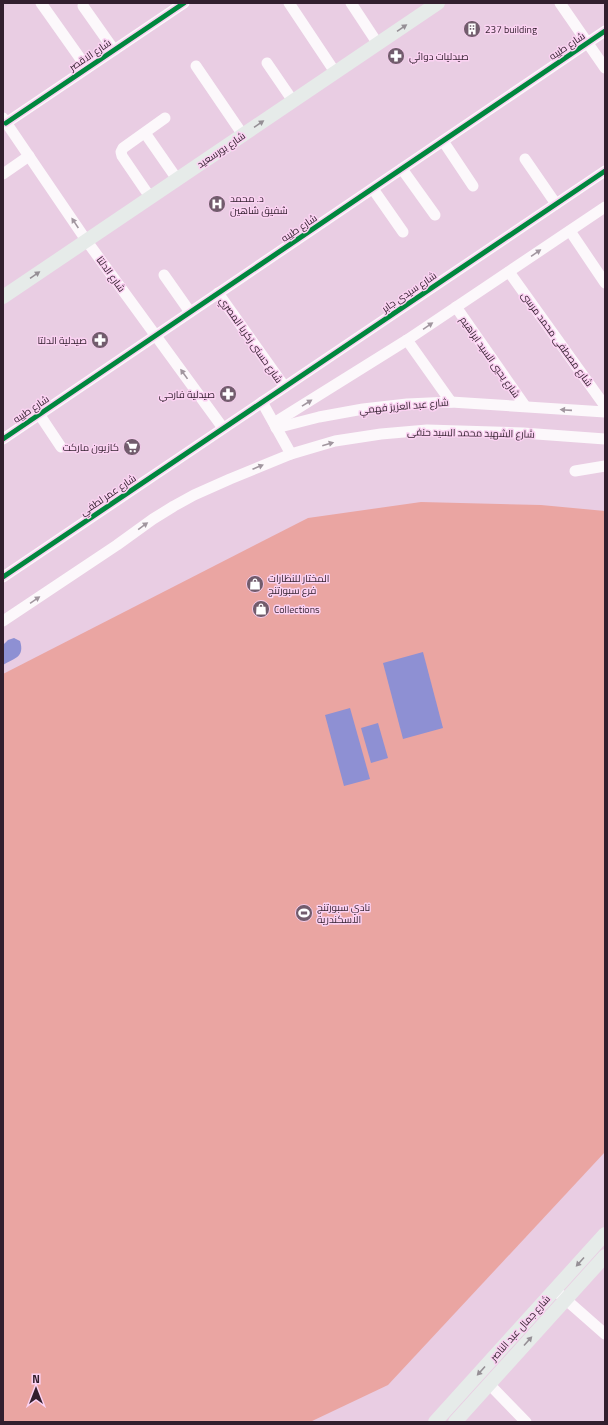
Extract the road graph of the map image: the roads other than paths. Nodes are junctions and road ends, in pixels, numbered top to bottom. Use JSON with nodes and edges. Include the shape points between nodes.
{"nodes":[{"id":1,"x":41,"y":3,"type":"edge"},
{"id":2,"x":184,"y":3,"type":"edge"},
{"id":3,"x":289,"y":3,"type":"edge"},
{"id":4,"x":351,"y":3,"type":"edge"},
{"id":5,"x":438,"y":3,"type":"edge"},
{"id":6,"x":560,"y":3,"type":"edge"},
{"id":7,"x":83,"y":6,"type":"dead end"},
{"id":8,"x":605,"y":32,"type":"edge"},
{"id":9,"x":588,"y":43,"type":"junction"},
{"id":10,"x":378,"y":44,"type":"junction"},
{"id":11,"x":114,"y":50,"type":"junction"},
{"id":12,"x":267,"y":63,"type":"dead end"},
{"id":13,"x":196,"y":66,"type":"dead end"},
{"id":14,"x":87,"y":68,"type":"junction"},
{"id":15,"x":605,"y":68,"type":"edge"},
{"id":16,"x":335,"y":72,"type":"junction"},
{"id":17,"x":293,"y":101,"type":"junction"},
{"id":18,"x":165,"y":118,"type":"dead end"},
{"id":19,"x":5,"y":120,"type":"edge"},
{"id":20,"x":145,"y":133,"type":"junction"},
{"id":21,"x":242,"y":135,"type":"junction"},
{"id":22,"x":443,"y":141,"type":"junction"},
{"id":23,"x":29,"y":156,"type":"junction"},
{"id":24,"x":524,"y":159,"type":"dead end"},
{"id":25,"x":402,"y":169,"type":"junction"},
{"id":26,"x":605,"y":171,"type":"edge"},
{"id":27,"x":3,"y":174,"type":"edge"},
{"id":28,"x":177,"y":179,"type":"junction"},
{"id":29,"x":474,"y":186,"type":"dead end"},
{"id":30,"x":373,"y":189,"type":"junction"},
{"id":31,"x":150,"y":197,"type":"junction"},
{"id":32,"x":556,"y":204,"type":"junction"},
{"id":33,"x":605,"y":207,"type":"edge"},
{"id":34,"x":435,"y":215,"type":"dead end"},
{"id":35,"x":570,"y":231,"type":"junction"},
{"id":36,"x":403,"y":232,"type":"dead end"},
{"id":37,"x":86,"y":240,"type":"junction"},
{"id":38,"x":509,"y":272,"type":"junction"},
{"id":39,"x":164,"y":275,"type":"dead end"},
{"id":40,"x":605,"y":283,"type":"edge"},
{"id":41,"x":218,"y":294,"type":"junction"},
{"id":42,"x":3,"y":297,"type":"edge"},
{"id":43,"x":456,"y":307,"type":"junction"},
{"id":44,"x":190,"y":312,"type":"junction"},
{"id":45,"x":156,"y":336,"type":"junction"},
{"id":46,"x":407,"y":340,"type":"junction"},
{"id":47,"x":284,"y":386,"type":"junction"},
{"id":48,"x":262,"y":402,"type":"junction"},
{"id":49,"x":451,"y":402,"type":"junction"},
{"id":50,"x":525,"y":406,"type":"junction"},
{"id":51,"x":605,"y":406,"type":"edge"},
{"id":52,"x":605,"y":412,"type":"edge"},
{"id":53,"x":39,"y":414,"type":"junction"},
{"id":54,"x":275,"y":426,"type":"junction"},
{"id":55,"x":223,"y":428,"type":"junction"},
{"id":56,"x":3,"y":439,"type":"edge"},
{"id":57,"x":605,"y":439,"type":"edge"},
{"id":58,"x":61,"y":447,"type":"dead end"},
{"id":59,"x":290,"y":454,"type":"junction"},
{"id":60,"x":605,"y":466,"type":"edge"},
{"id":61,"x":575,"y":471,"type":"dead end"},
{"id":62,"x":3,"y":577,"type":"edge"},
{"id":63,"x":3,"y":621,"type":"edge"},
{"id":64,"x":605,"y":1234,"type":"edge"},
{"id":65,"x":605,"y":1256,"type":"edge"},
{"id":66,"x":555,"y":1290,"type":"junction"},
{"id":67,"x":566,"y":1300,"type":"junction"},
{"id":68,"x":605,"y":1334,"type":"edge"},
{"id":69,"x":488,"y":1384,"type":"junction"},
{"id":70,"x":435,"y":1422,"type":"edge"},
{"id":71,"x":455,"y":1422,"type":"edge"},
{"id":72,"x":526,"y":1422,"type":"edge"}],
"edges":[{"from":1,"to":14,"type":"street"},
{"from":2,"to":11,"type":"street","name":"شارع الاقصر"},
{"from":3,"to":16,"type":"street"},
{"from":4,"to":10,"type":"street"},
{"from":10,"to":5,"type":"main road","name":"شارع بورسعيد","one_way":true},
{"from":6,"to":9,"type":"street"},
{"from":7,"to":11,"type":"street"},
{"from":8,"to":9,"type":"street","name":"شارع طيبه"},
{"from":9,"to":15,"type":"street"},
{"from":9,"to":22,"type":"street","name":"شارع طيبه"},
{"from":10,"to":16,"type":"main road","name":"شارع بورسعيد"},
{"from":11,"to":14,"type":"street","name":"شارع الاقصر"},
{"from":12,"to":17,"type":"street"},
{"from":13,"to":21,"type":"street"},
{"from":14,"to":19,"type":"street","name":"شارع الاقصر"},
{"from":16,"to":17,"type":"main road","name":"شارع بورسعيد"},
{"from":21,"to":17,"type":"main road","name":"شارع بورسعيد","one_way":true},
{"from":18,"to":20,"type":"street"},
{"from":19,"to":23,"type":"street","name":"شارع الدلتا"},
{"from":20,"to":28,"type":"street"},
{"from":20,"to":31,"type":"street","via":[[123,148],[121,154]]},
{"from":21,"to":28,"type":"main road","name":"شارع بورسعيد"},
{"from":22,"to":25,"type":"street","name":"شارع طيبه"},
{"from":22,"to":29,"type":"street"},
{"from":23,"to":27,"type":"street"},
{"from":37,"to":23,"type":"street","name":"شارع الدلتا","one_way":true},
{"from":24,"to":32,"type":"street"},
{"from":25,"to":30,"type":"street","name":"شارع طيبه"},
{"from":25,"to":34,"type":"street"},
{"from":26,"to":32,"type":"street","name":"شارع سيدى جابر"},
{"from":28,"to":31,"type":"main road","name":"شارع بورسعيد"},
{"from":30,"to":36,"type":"street"},
{"from":30,"to":41,"type":"street","name":"شارع طيبه"},
{"from":31,"to":37,"type":"main road","name":"شارع بورسعيد"},
{"from":32,"to":47,"type":"street","name":"شارع سيدى جابر"},
{"from":33,"to":35,"type":"street"},
{"from":38,"to":35,"type":"street","one_way":true},
{"from":35,"to":40,"type":"street"},
{"from":42,"to":37,"type":"main road","name":"شارع بورسعيد","one_way":true},
{"from":37,"to":45,"type":"street","name":"شارع الدلتا"},
{"from":38,"to":43,"type":"street"},
{"from":38,"to":51,"type":"street","name":"شارع مصطفى محمد مرسى"},
{"from":39,"to":44,"type":"street"},
{"from":41,"to":44,"type":"street","name":"شارع طيبه"},
{"from":41,"to":47,"type":"street","name":"شارع حسنى زكريا المصري"},
{"from":46,"to":43,"type":"street","one_way":true},
{"from":43,"to":50,"type":"street","name":"شارع يحيي السيد ابراهيم"},
{"from":44,"to":45,"type":"street","name":"شارع طيبه"},
{"from":45,"to":53,"type":"street","name":"شارع طيبه"},
{"from":55,"to":45,"type":"street","name":"شارع الدلتا","one_way":true},
{"from":46,"to":49,"type":"street"},
{"from":54,"to":46,"type":"street","one_way":true},
{"from":47,"to":48,"type":"street","name":"شارع سيدى جابر"},
{"from":48,"to":54,"type":"street"},
{"from":48,"to":55,"type":"street","name":"شارع سيدى جابر"},
{"from":49,"to":50,"type":"street","name":"شارع عبد العزيز فهمي"},
{"from":49,"to":54,"type":"street","name":"شارع عبد العزيز فهمي","via":[[363,409]]},
{"from":52,"to":50,"type":"street","name":"شارع عبد العزيز فهمي","one_way":true},
{"from":53,"to":56,"type":"street","name":"شارع طيبه"},
{"from":53,"to":58,"type":"street"},
{"from":54,"to":59,"type":"street"},
{"from":55,"to":62,"type":"street","name":"شارع عمر لطفي"},
{"from":59,"to":57,"type":"street","name":"شارع الشهيد محمد السيد حنفى","one_way":true,"via":[[350,439],[427,430]]},
{"from":63,"to":59,"type":"street","one_way":true,"via":[[174,506]]},
{"from":60,"to":61,"type":"street"},
{"from":64,"to":66,"type":"main road","name":"شارع جمال عبد الناصر","one_way":true},
{"from":65,"to":67,"type":"main road","name":"شارع جمال عبد الناصر"},
{"from":66,"to":67,"type":"street"},
{"from":66,"to":70,"type":"main road","name":"شارع جمال عبد الناصر","one_way":true},
{"from":67,"to":68,"type":"street"},
{"from":69,"to":67,"type":"main road","name":"شارع جمال عبد الناصر","one_way":true},
{"from":69,"to":71,"type":"main road","name":"شارع جمال عبد الناصر"},
{"from":69,"to":72,"type":"street"}]}
